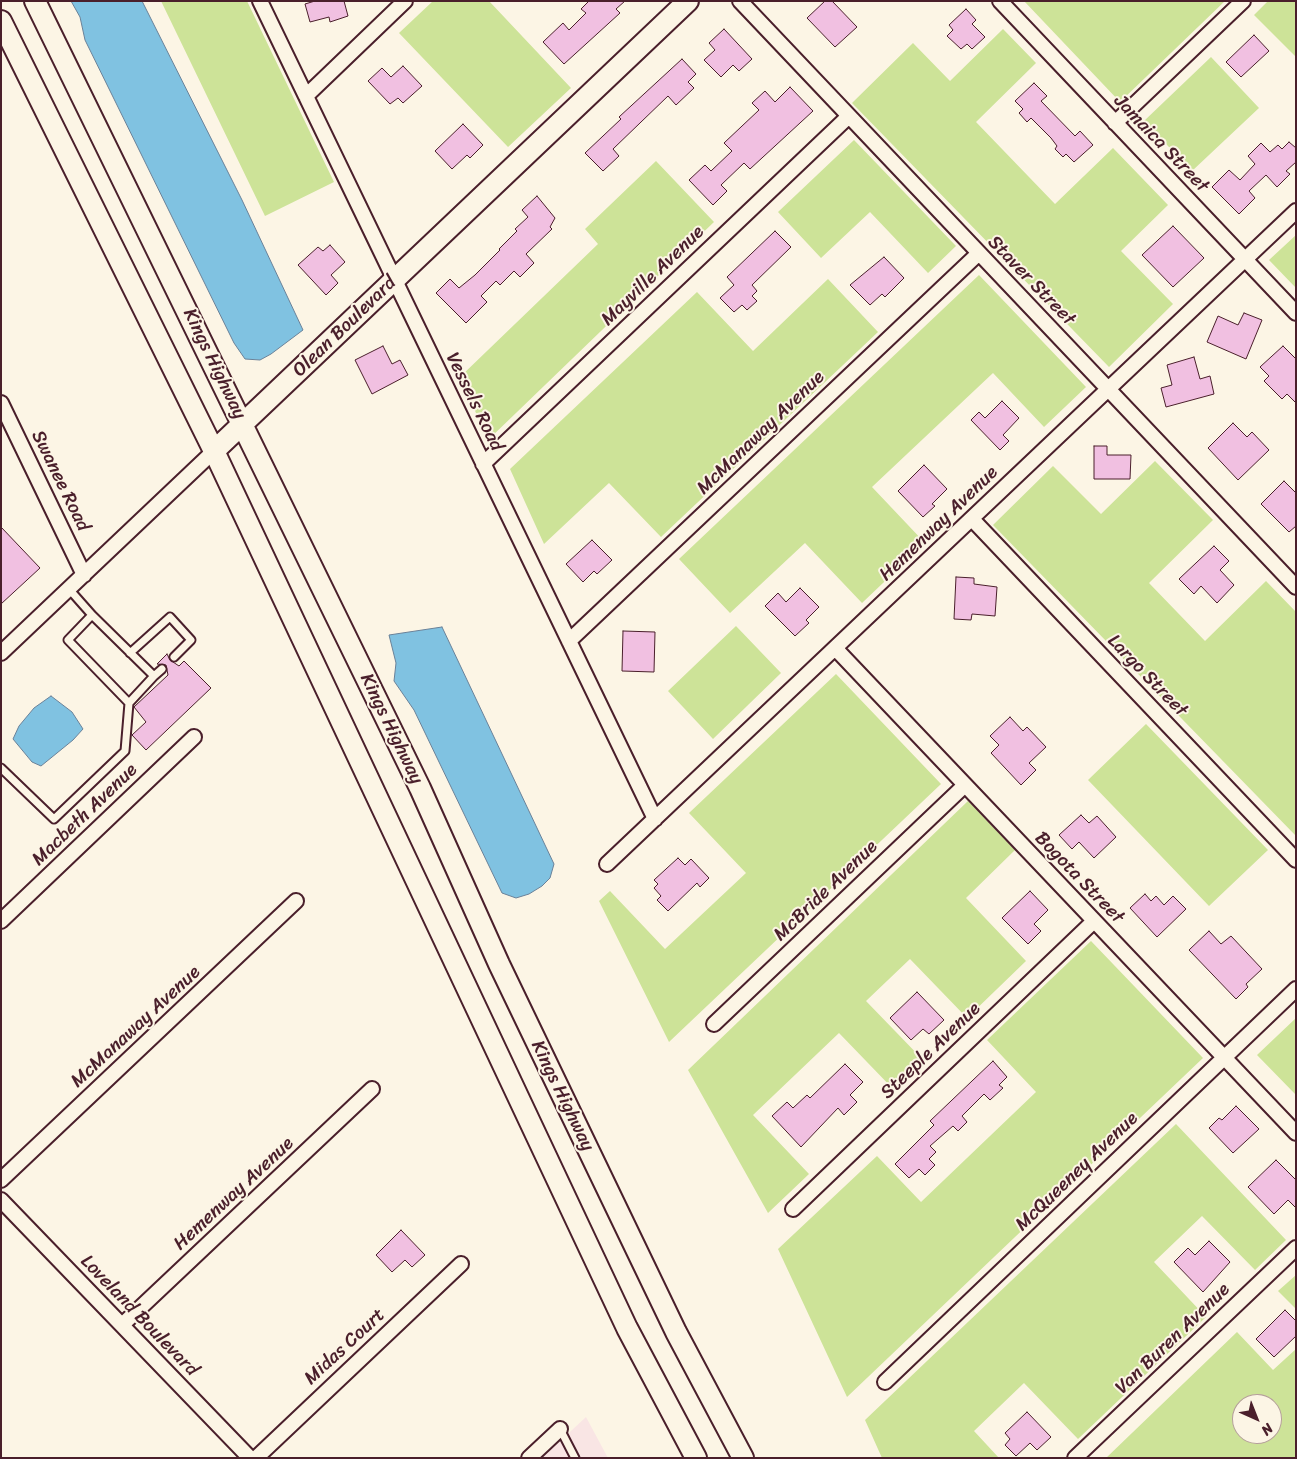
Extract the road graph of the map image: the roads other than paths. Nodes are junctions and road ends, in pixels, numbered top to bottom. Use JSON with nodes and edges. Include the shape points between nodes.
{"nodes":[{"id":1,"x":35,"y":1,"type":"edge"},
{"id":2,"x":260,"y":1,"type":"edge"},
{"id":3,"x":405,"y":1,"type":"edge"},
{"id":4,"x":688,"y":1,"type":"edge"},
{"id":5,"x":740,"y":1,"type":"edge"},
{"id":6,"x":1000,"y":1,"type":"edge"},
{"id":7,"x":1243,"y":1,"type":"edge"},
{"id":8,"x":1,"y":21,"type":"edge"},
{"id":9,"x":306,"y":96,"type":"junction"},
{"id":10,"x":849,"y":116,"type":"junction"},
{"id":11,"x":1115,"y":123,"type":"junction"},
{"id":12,"x":1296,"y":211,"type":"edge"},
{"id":13,"x":978,"y":253,"type":"junction"},
{"id":14,"x":1244,"y":259,"type":"junction"},
{"id":15,"x":394,"y":280,"type":"junction"},
{"id":16,"x":1296,"y":313,"type":"edge"},
{"id":17,"x":1108,"y":389,"type":"junction"},
{"id":18,"x":1,"y":404,"type":"edge"},
{"id":19,"x":243,"y":424,"type":"junction"},
{"id":20,"x":214,"y":451,"type":"junction"},
{"id":21,"x":483,"y":464,"type":"junction"},
{"id":22,"x":972,"y":518,"type":"junction"},
{"id":23,"x":84,"y":575,"type":"junction"},
{"id":24,"x":1296,"y":587,"type":"edge"},
{"id":25,"x":69,"y":589,"type":"junction"},
{"id":26,"x":92,"y":615,"type":"junction"},
{"id":27,"x":569,"y":641,"type":"junction"},
{"id":28,"x":835,"y":648,"type":"junction"},
{"id":29,"x":1,"y":653,"type":"edge"},
{"id":30,"x":130,"y":653,"type":"junction"},
{"id":31,"x":174,"y":657,"type":"dead end"},
{"id":32,"x":162,"y":669,"type":"dead end"},
{"id":33,"x":154,"y":676,"type":"junction"},
{"id":34,"x":129,"y":703,"type":"junction"},
{"id":35,"x":194,"y":737,"type":"dead end"},
{"id":36,"x":1,"y":768,"type":"edge"},
{"id":37,"x":965,"y":785,"type":"junction"},
{"id":38,"x":655,"y":819,"type":"junction"},
{"id":39,"x":1296,"y":860,"type":"edge"},
{"id":40,"x":608,"y":864,"type":"dead end"},
{"id":41,"x":296,"y":901,"type":"dead end"},
{"id":42,"x":1,"y":921,"type":"edge"},
{"id":43,"x":1094,"y":921,"type":"junction"},
{"id":44,"x":1296,"y":989,"type":"edge"},
{"id":45,"x":714,"y":1024,"type":"dead end"},
{"id":46,"x":1224,"y":1057,"type":"junction"},
{"id":47,"x":372,"y":1089,"type":"dead end"},
{"id":48,"x":1296,"y":1133,"type":"edge"},
{"id":49,"x":1,"y":1180,"type":"edge"},
{"id":50,"x":1,"y":1200,"type":"edge"},
{"id":51,"x":793,"y":1209,"type":"dead end"},
{"id":52,"x":1296,"y":1248,"type":"edge"},
{"id":53,"x":461,"y":1264,"type":"dead end"},
{"id":54,"x":122,"y":1325,"type":"junction"},
{"id":55,"x":885,"y":1382,"type":"dead end"},
{"id":56,"x":560,"y":1429,"type":"joint"},
{"id":57,"x":250,"y":1458,"type":"edge"},
{"id":58,"x":256,"y":1458,"type":"edge"},
{"id":59,"x":529,"y":1458,"type":"edge"},
{"id":60,"x":575,"y":1458,"type":"edge"},
{"id":61,"x":696,"y":1458,"type":"edge"},
{"id":62,"x":742,"y":1458,"type":"edge"},
{"id":63,"x":1075,"y":1458,"type":"edge"}],
"edges":[{"from":1,"to":19,"type":"main road","name":"Kings Highway"},
{"from":2,"to":9,"type":"street","name":"Vessels Road"},
{"from":3,"to":9,"type":"street"},
{"from":4,"to":15,"type":"main road","name":"Olean Boulevard"},
{"from":5,"to":10,"type":"street","name":"Staver Street"},
{"from":6,"to":11,"type":"street","name":"Jamaica Street"},
{"from":7,"to":11,"type":"street"},
{"from":8,"to":20,"type":"main road","name":"Kings Highway"},
{"from":9,"to":15,"type":"street","name":"Vessels Road"},
{"from":10,"to":13,"type":"street","name":"Staver Street"},
{"from":10,"to":21,"type":"street","name":"Mayville Avenue"},
{"from":11,"to":14,"type":"street","name":"Jamaica Street"},
{"from":12,"to":14,"type":"street","name":"Hemenway Avenue"},
{"from":13,"to":17,"type":"street","name":"Staver Street"},
{"from":13,"to":27,"type":"street","name":"McManaway Avenue"},
{"from":14,"to":16,"type":"street","name":"Jamaica Street"},
{"from":14,"to":17,"type":"street","name":"Hemenway Avenue"},
{"from":15,"to":19,"type":"main road","name":"Olean Boulevard"},
{"from":15,"to":21,"type":"street","name":"Vessels Road"},
{"from":17,"to":22,"type":"street","name":"Hemenway Avenue"},
{"from":17,"to":24,"type":"street","name":"Staver Street"},
{"from":18,"to":23,"type":"street","name":"Swanee Road"},
{"from":19,"to":20,"type":"main road","name":"Olean Boulevard"},
{"from":19,"to":62,"type":"main road","name":"Kings Highway","via":[[420,788],[499,964],[665,1310]]},
{"from":20,"to":23,"type":"street","name":"Olean Boulevard"},
{"from":20,"to":61,"type":"main road","name":"Kings Highway","via":[[627,1328]]},
{"from":21,"to":27,"type":"street","name":"Vessels Road"},
{"from":22,"to":28,"type":"street","name":"Hemenway Avenue"},
{"from":22,"to":39,"type":"street","name":"Largo Street"},
{"from":23,"to":25,"type":"street","name":"Olean Boulevard"},
{"from":25,"to":26,"type":"lane"},
{"from":25,"to":29,"type":"street","name":"Olean Boulevard"},
{"from":26,"to":30,"type":"lane"},
{"from":26,"to":34,"type":"lane","via":[[68,640]]},
{"from":27,"to":38,"type":"street","name":"Vessels Road"},
{"from":28,"to":37,"type":"street","name":"Bogota Street"},
{"from":28,"to":38,"type":"street","name":"Hemenway Avenue"},
{"from":30,"to":31,"type":"lane","via":[[170,617],[191,640]]},
{"from":30,"to":33,"type":"lane"},
{"from":32,"to":33,"type":"lane"},
{"from":33,"to":34,"type":"lane"},
{"from":34,"to":36,"type":"lane","via":[[125,751],[54,819]]},
{"from":35,"to":42,"type":"street","name":"Macbeth Avenue"},
{"from":37,"to":43,"type":"street","name":"Bogota Street"},
{"from":37,"to":45,"type":"street","name":"McBride Avenue"},
{"from":38,"to":40,"type":"street","name":"Hemenway Avenue"},
{"from":41,"to":49,"type":"street","name":"McManaway Avenue"},
{"from":43,"to":46,"type":"street","name":"Bogota Street"},
{"from":43,"to":51,"type":"street","name":"Steeple Avenue"},
{"from":44,"to":46,"type":"street","name":"McQueeney Avenue"},
{"from":46,"to":48,"type":"street","name":"Bogota Street"},
{"from":46,"to":55,"type":"street","name":"McQueeney Avenue"},
{"from":47,"to":54,"type":"street","name":"Hemenway Avenue"},
{"from":50,"to":54,"type":"street","name":"Loveland Boulevard"},
{"from":52,"to":63,"type":"street","name":"Van Buren Avenue"},
{"from":53,"to":58,"type":"street","name":"Midas Court"},
{"from":54,"to":57,"type":"street","name":"Loveland Boulevard"},
{"from":56,"to":59,"type":"street"},
{"from":56,"to":60,"type":"lane"}]}
